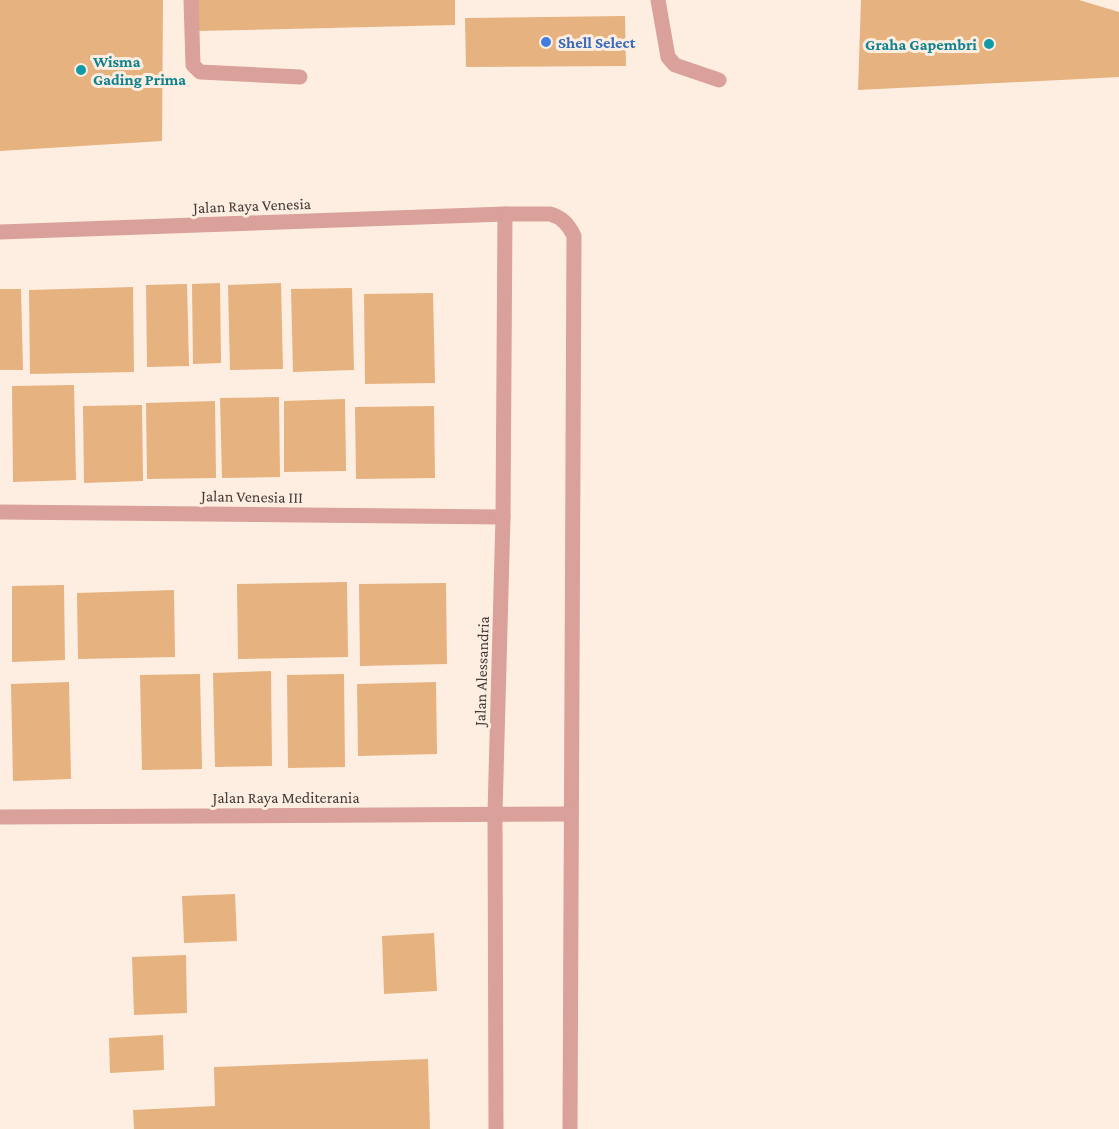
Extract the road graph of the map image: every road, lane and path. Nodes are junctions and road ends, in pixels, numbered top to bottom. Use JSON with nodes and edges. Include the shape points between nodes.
{"nodes":[{"id":1,"x":191,"y":0,"type":"edge"},
{"id":2,"x":658,"y":0,"type":"edge"},
{"id":3,"x":300,"y":77,"type":"dead end"},
{"id":4,"x":719,"y":80,"type":"dead end"},
{"id":5,"x":505,"y":214,"type":"junction"},
{"id":6,"x":0,"y":232,"type":"edge"},
{"id":7,"x":0,"y":512,"type":"edge"},
{"id":8,"x":503,"y":517,"type":"junction"},
{"id":9,"x":495,"y":813,"type":"junction"},
{"id":10,"x":571,"y":814,"type":"junction"},
{"id":11,"x":0,"y":817,"type":"edge"},
{"id":12,"x":496,"y":1129,"type":"edge"},
{"id":13,"x":570,"y":1129,"type":"edge"}],
"edges":[{"from":1,"to":3,"type":"street","via":[[193,65],[200,72]]},
{"from":2,"to":4,"type":"street","via":[[668,57],[675,65]]},
{"from":5,"to":6,"type":"street","name":"Jalan Raya Venesia"},
{"from":5,"to":8,"type":"street","name":"Jalan Alessandria"},
{"from":5,"to":10,"type":"street","name":"Jalan Raya Venesia","via":[[557,216],[574,236]]},
{"from":7,"to":8,"type":"street","name":"Jalan Venesia III"},
{"from":8,"to":9,"type":"street","name":"Jalan Alessandria"},
{"from":9,"to":10,"type":"street","name":"Jalan Raya Mediterania"},
{"from":9,"to":11,"type":"street","name":"Jalan Raya Mediterania"},
{"from":9,"to":12,"type":"street","name":"Jalan Alessandria"},
{"from":10,"to":13,"type":"street","name":"Jalan Raya Venesia"}]}
